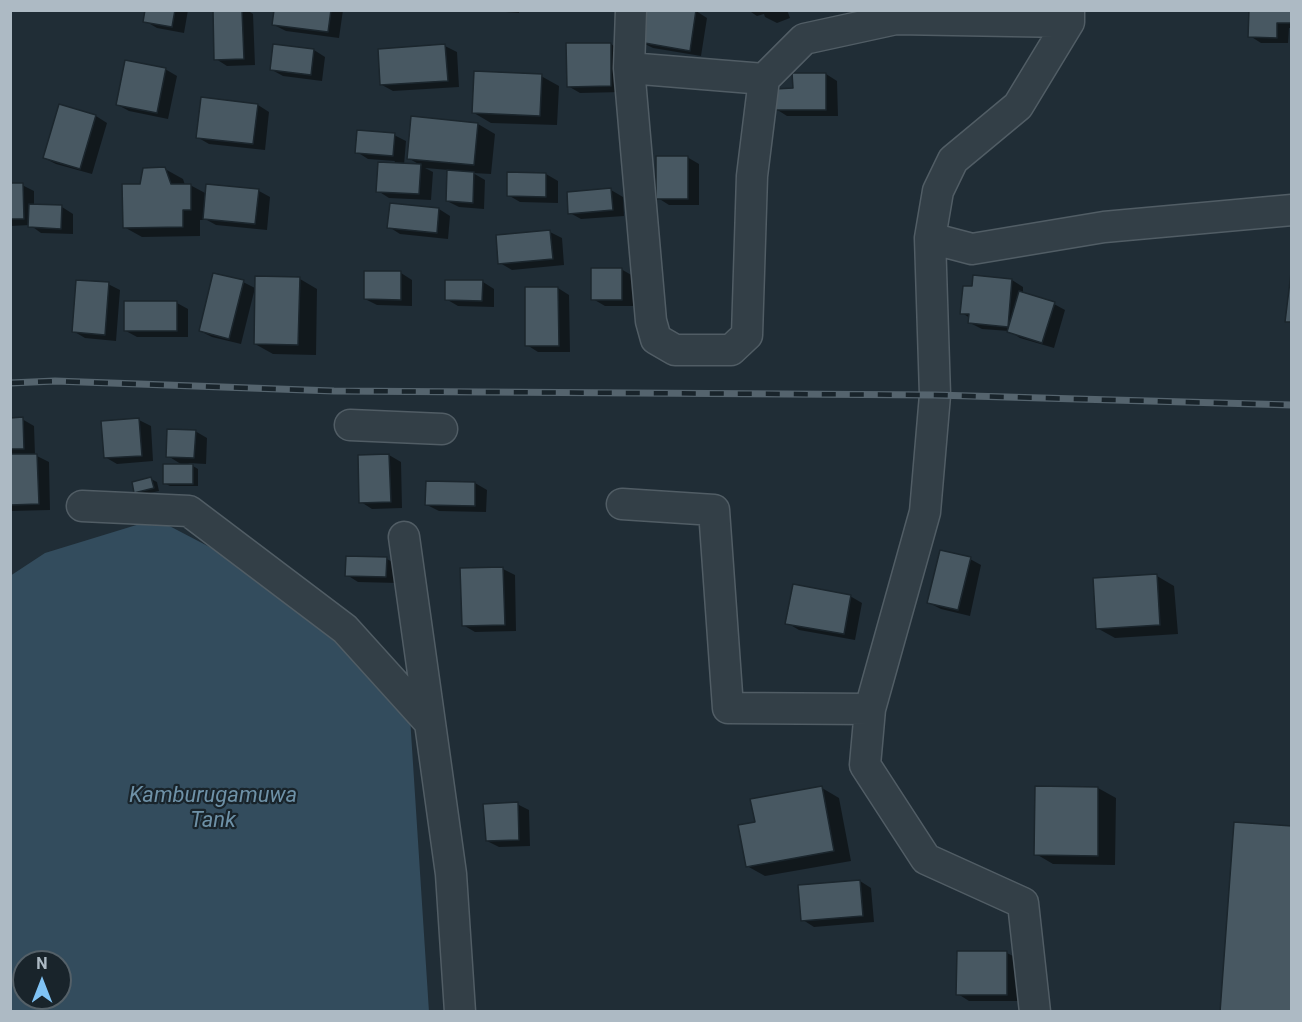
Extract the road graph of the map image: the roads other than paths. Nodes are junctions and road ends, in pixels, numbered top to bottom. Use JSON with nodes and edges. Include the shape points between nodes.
{"nodes":[{"id":1,"x":631,"y":10,"type":"edge"},
{"id":2,"x":1069,"y":16,"type":"edge"},
{"id":3,"x":629,"y":68,"type":"junction"},
{"id":4,"x":764,"y":79,"type":"junction"},
{"id":5,"x":1292,"y":210,"type":"edge"},
{"id":6,"x":930,"y":238,"type":"junction"},
{"id":7,"x":350,"y":425,"type":"dead end"},
{"id":8,"x":442,"y":429,"type":"dead end"},
{"id":9,"x":622,"y":504,"type":"dead end"},
{"id":10,"x":82,"y":506,"type":"dead end"},
{"id":11,"x":404,"y":537,"type":"dead end"},
{"id":12,"x":870,"y":709,"type":"junction"},
{"id":13,"x":430,"y":723,"type":"junction"},
{"id":14,"x":460,"y":1011,"type":"edge"},
{"id":15,"x":1035,"y":1011,"type":"edge"}],
"edges":[{"from":1,"to":3,"type":"street"},
{"from":2,"to":4,"type":"street","via":[[896,19],[804,39]]},
{"from":2,"to":6,"type":"street","via":[[1018,106],[953,160],[938,191]]},
{"from":3,"to":4,"type":"street"},
{"from":3,"to":4,"type":"street","via":[[651,321],[656,339],[675,350],[731,350],[747,335],[752,176]]},
{"from":5,"to":6,"type":"street","via":[[1104,226],[972,249]]},
{"from":6,"to":12,"type":"street","via":[[935,395],[925,512]]},
{"from":7,"to":8,"type":"street"},
{"from":9,"to":12,"type":"street","via":[[714,510],[728,708]]},
{"from":10,"to":13,"type":"street","via":[[189,511],[345,629]]},
{"from":11,"to":13,"type":"street"},
{"from":12,"to":15,"type":"street","via":[[865,765],[926,859],[1023,903]]},
{"from":13,"to":14,"type":"street","via":[[451,874]]}]}
